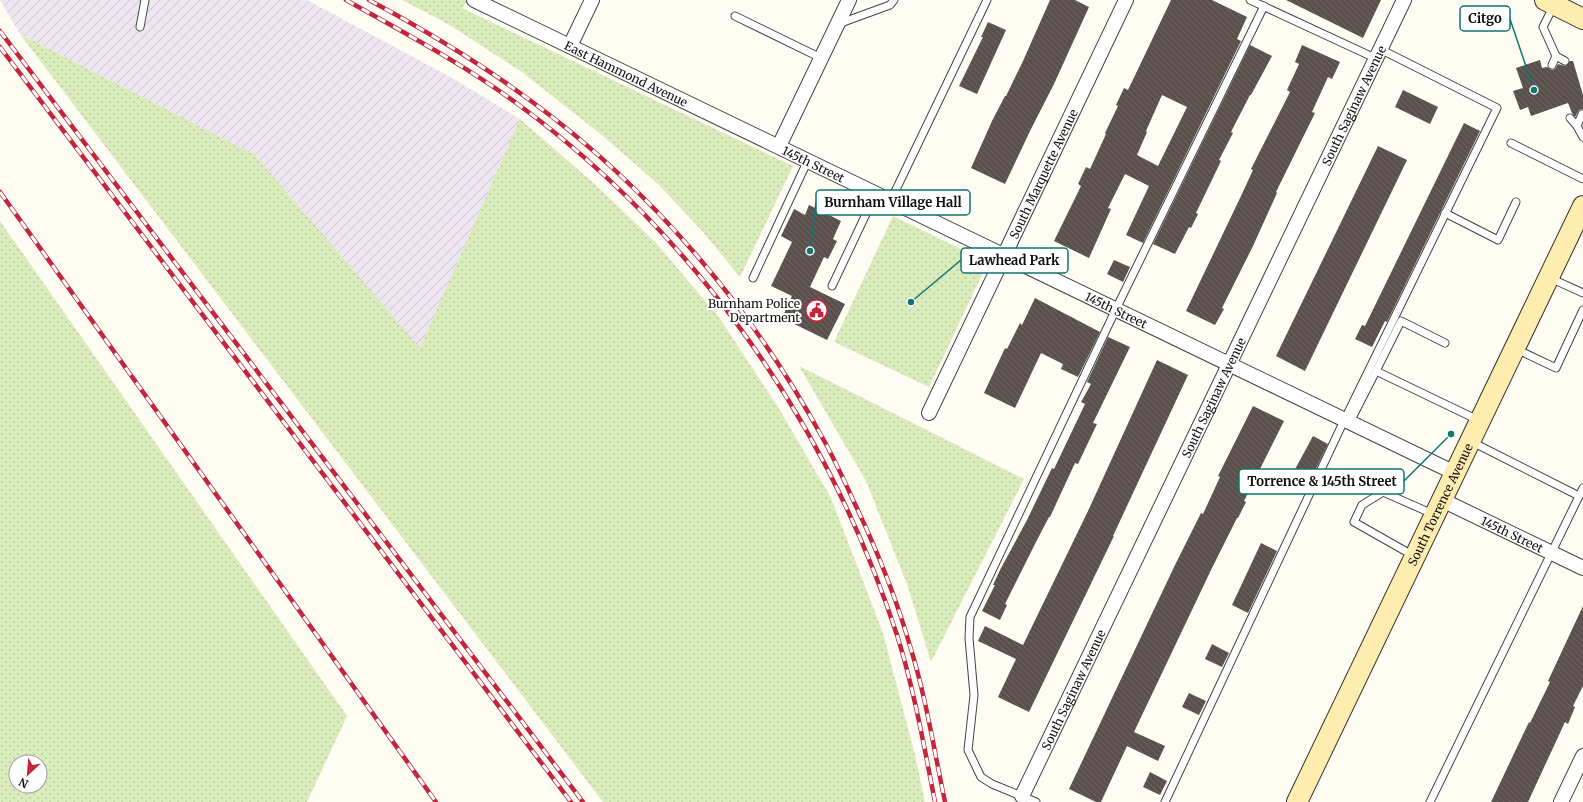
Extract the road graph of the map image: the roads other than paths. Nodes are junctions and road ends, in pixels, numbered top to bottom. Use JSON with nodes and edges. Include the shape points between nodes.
{"nodes":[{"id":1,"x":145,"y":0,"type":"edge"},
{"id":2,"x":474,"y":0,"type":"edge"},
{"id":3,"x":592,"y":0,"type":"edge"},
{"id":4,"x":849,"y":0,"type":"edge"},
{"id":5,"x":894,"y":0,"type":"edge"},
{"id":6,"x":987,"y":0,"type":"edge"},
{"id":7,"x":1126,"y":0,"type":"edge"},
{"id":8,"x":1250,"y":0,"type":"edge"},
{"id":9,"x":1404,"y":0,"type":"edge"},
{"id":10,"x":1548,"y":1,"type":"edge"},
{"id":11,"x":1264,"y":6,"type":"junction"},
{"id":12,"x":735,"y":16,"type":"dead end"},
{"id":13,"x":1583,"y":19,"type":"edge"},
{"id":14,"x":837,"y":24,"type":"junction"},
{"id":15,"x":140,"y":27,"type":"dead end"},
{"id":16,"x":570,"y":46,"type":"junction"},
{"id":17,"x":1378,"y":54,"type":"junction"},
{"id":18,"x":1556,"y":56,"type":"junction"},
{"id":19,"x":821,"y":58,"type":"junction"},
{"id":20,"x":1565,"y":62,"type":"dead end"},
{"id":21,"x":1552,"y":65,"type":"dead end"},
{"id":22,"x":1582,"y":114,"type":"dead end"},
{"id":23,"x":1570,"y":118,"type":"dead end"},
{"id":24,"x":1577,"y":126,"type":"junction"},
{"id":25,"x":1583,"y":137,"type":"edge"},
{"id":26,"x":1510,"y":143,"type":"dead end"},
{"id":27,"x":779,"y":146,"type":"junction"},
{"id":28,"x":808,"y":160,"type":"junction"},
{"id":29,"x":1583,"y":179,"type":"edge"},
{"id":30,"x":876,"y":193,"type":"junction"},
{"id":31,"x":891,"y":200,"type":"junction"},
{"id":32,"x":1516,"y":202,"type":"dead end"},
{"id":33,"x":1583,"y":206,"type":"edge"},
{"id":34,"x":1445,"y":213,"type":"junction"},
{"id":35,"x":1005,"y":255,"type":"junction"},
{"id":36,"x":753,"y":278,"type":"dead end"},
{"id":37,"x":1549,"y":278,"type":"junction"},
{"id":38,"x":832,"y":286,"type":"dead end"},
{"id":39,"x":1583,"y":293,"type":"edge"},
{"id":40,"x":1116,"y":309,"type":"junction"},
{"id":41,"x":1583,"y":310,"type":"edge"},
{"id":42,"x":1445,"y":343,"type":"dead end"},
{"id":43,"x":1515,"y":349,"type":"junction"},
{"id":44,"x":1229,"y":364,"type":"junction"},
{"id":45,"x":1376,"y":372,"type":"junction"},
{"id":46,"x":929,"y":413,"type":"dead end"},
{"id":47,"x":1347,"y":421,"type":"junction"},
{"id":48,"x":1480,"y":421,"type":"junction"},
{"id":49,"x":1471,"y":441,"type":"junction"},
{"id":50,"x":1455,"y":473,"type":"junction"},
{"id":51,"x":1583,"y":488,"type":"edge"},
{"id":52,"x":1579,"y":496,"type":"junction"},
{"id":53,"x":1439,"y":507,"type":"junction"},
{"id":54,"x":1551,"y":553,"type":"junction"},
{"id":55,"x":1415,"y":557,"type":"junction"},
{"id":56,"x":1583,"y":568,"type":"edge"},
{"id":57,"x":1583,"y":756,"type":"edge"},
{"id":58,"x":1022,"y":796,"type":"junction"},
{"id":59,"x":1036,"y":802,"type":"edge"},
{"id":60,"x":1164,"y":802,"type":"edge"},
{"id":61,"x":1297,"y":802,"type":"edge"},
{"id":62,"x":1430,"y":802,"type":"edge"},
{"id":63,"x":1561,"y":802,"type":"edge"}],
"edges":[{"from":1,"to":15,"type":"lane"},
{"from":2,"to":16,"type":"street","name":"East Hammond Avenue"},
{"from":3,"to":16,"type":"street"},
{"from":4,"to":14,"type":"street"},
{"from":5,"to":14,"type":"lane","via":[[890,6]]},
{"from":6,"to":31,"type":"lane"},
{"from":7,"to":35,"type":"street","name":"South Marquette Avenue"},
{"from":8,"to":11,"type":"lane"},
{"from":9,"to":17,"type":"street","name":"South Saginaw Avenue"},
{"from":10,"to":13,"type":"main road"},
{"from":10,"to":18,"type":"lane","via":[[1543,27]]},
{"from":11,"to":17,"type":"lane"},
{"from":11,"to":40,"type":"lane"},
{"from":12,"to":19,"type":"lane"},
{"from":14,"to":19,"type":"street"},
{"from":16,"to":27,"type":"street","name":"East Hammond Avenue"},
{"from":17,"to":34,"type":"lane","via":[[1496,108]]},
{"from":17,"to":44,"type":"street","name":"South Saginaw Avenue"},
{"from":18,"to":20,"type":"lane"},
{"from":18,"to":21,"type":"lane"},
{"from":19,"to":27,"type":"street"},
{"from":22,"to":24,"type":"lane"},
{"from":23,"to":24,"type":"lane"},
{"from":24,"to":25,"type":"lane"},
{"from":26,"to":29,"type":"lane"},
{"from":27,"to":28,"type":"street","name":"145th Street"},
{"from":28,"to":30,"type":"street","name":"145th Street"},
{"from":28,"to":36,"type":"lane"},
{"from":30,"to":31,"type":"street","name":"145th Street"},
{"from":30,"to":38,"type":"lane"},
{"from":31,"to":35,"type":"street","name":"145th Street"},
{"from":32,"to":34,"type":"lane","via":[[1498,240]]},
{"from":33,"to":37,"type":"main road","name":"South Torrence Avenue"},
{"from":34,"to":47,"type":"lane"},
{"from":35,"to":40,"type":"street","name":"145th Street"},
{"from":35,"to":46,"type":"street","name":"South Marquette Avenue"},
{"from":37,"to":39,"type":"lane"},
{"from":37,"to":43,"type":"main road","name":"South Torrence Avenue"},
{"from":40,"to":44,"type":"street","name":"145th Street"},
{"from":40,"to":58,"type":"lane","via":[[970,617],[969,638],[974,695],[968,750],[980,777]]},
{"from":41,"to":43,"type":"lane","via":[[1556,368]]},
{"from":42,"to":45,"type":"lane","via":[[1401,321]]},
{"from":43,"to":48,"type":"main road","name":"South Torrence Avenue"},
{"from":44,"to":47,"type":"street","name":"145th Street"},
{"from":44,"to":58,"type":"street","name":"South Saginaw Avenue"},
{"from":45,"to":47,"type":"lane"},
{"from":45,"to":48,"type":"lane"},
{"from":47,"to":50,"type":"street","name":"145th Street"},
{"from":47,"to":60,"type":"lane"},
{"from":48,"to":49,"type":"main road","name":"South Torrence Avenue"},
{"from":49,"to":50,"type":"main road","name":"South Torrence Avenue"},
{"from":49,"to":52,"type":"lane"},
{"from":50,"to":53,"type":"main road","name":"South Torrence Avenue"},
{"from":51,"to":52,"type":"lane"},
{"from":52,"to":54,"type":"lane"},
{"from":53,"to":54,"type":"street","name":"145th Street"},
{"from":53,"to":55,"type":"main road","name":"South Torrence Avenue"},
{"from":53,"to":55,"type":"lane","via":[[1383,492],[1362,505],[1354,522]]},
{"from":54,"to":56,"type":"street","name":"145th Street"},
{"from":54,"to":62,"type":"lane"},
{"from":55,"to":61,"type":"main road","name":"South Torrence Avenue"},
{"from":57,"to":63,"type":"street"},
{"from":58,"to":59,"type":"lane"}]}
